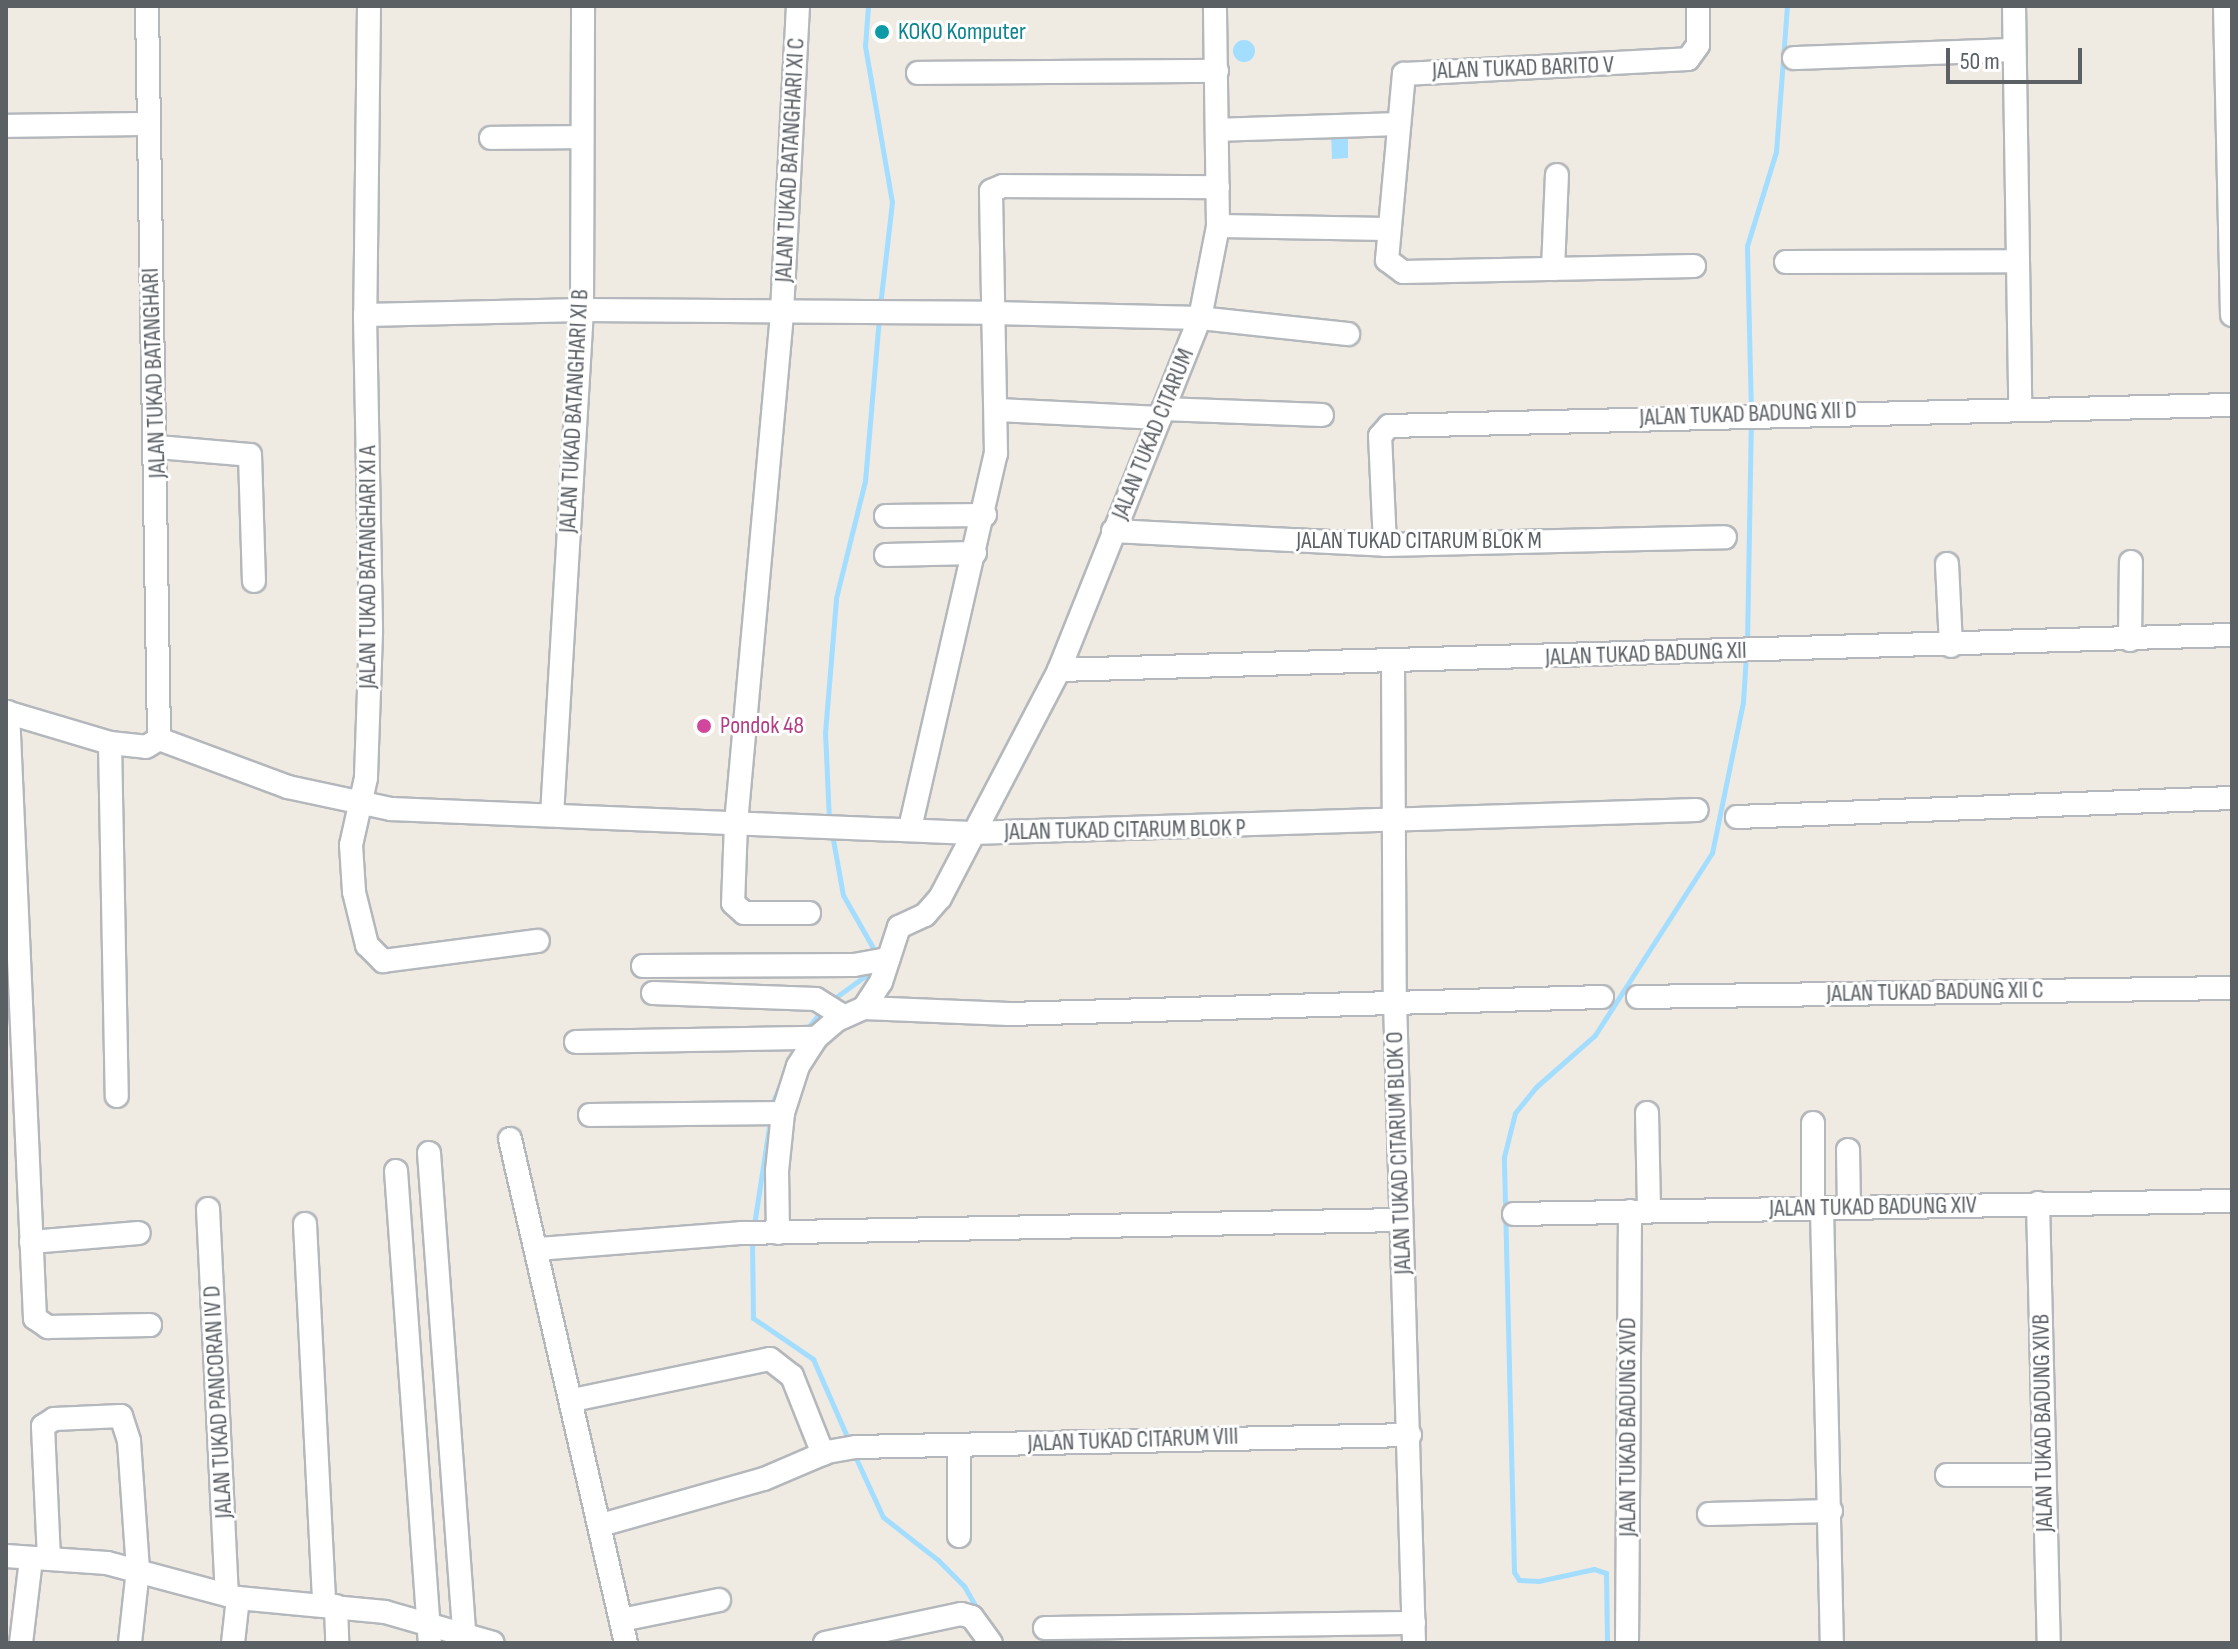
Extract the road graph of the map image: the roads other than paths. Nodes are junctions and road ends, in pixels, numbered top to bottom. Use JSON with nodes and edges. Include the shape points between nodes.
{"nodes":[{"id":1,"x":147,"y":6,"type":"edge"},
{"id":2,"x":369,"y":6,"type":"edge"},
{"id":3,"x":583,"y":6,"type":"edge"},
{"id":4,"x":798,"y":6,"type":"edge"},
{"id":5,"x":1215,"y":6,"type":"edge"},
{"id":6,"x":1698,"y":6,"type":"edge"},
{"id":7,"x":2014,"y":6,"type":"edge"},
{"id":8,"x":2225,"y":6,"type":"edge"},
{"id":9,"x":2014,"y":50,"type":"junction"},
{"id":10,"x":1794,"y":58,"type":"dead end"},
{"id":11,"x":1217,"y":71,"type":"junction"},
{"id":12,"x":918,"y":73,"type":"dead end"},
{"id":13,"x":149,"y":124,"type":"junction"},
{"id":14,"x":1396,"y":124,"type":"junction"},
{"id":15,"x":6,"y":126,"type":"edge"},
{"id":16,"x":1217,"y":130,"type":"junction"},
{"id":17,"x":582,"y":137,"type":"junction"},
{"id":18,"x":491,"y":138,"type":"dead end"},
{"id":19,"x":1557,"y":175,"type":"dead end"},
{"id":20,"x":1218,"y":187,"type":"junction"},
{"id":21,"x":1218,"y":226,"type":"junction"},
{"id":22,"x":1389,"y":229,"type":"junction"},
{"id":23,"x":2018,"y":261,"type":"junction"},
{"id":24,"x":1786,"y":262,"type":"dead end"},
{"id":25,"x":1694,"y":266,"type":"dead end"},
{"id":26,"x":1553,"y":269,"type":"junction"},
{"id":27,"x":582,"y":310,"type":"junction"},
{"id":28,"x":993,"y":313,"type":"junction"},
{"id":29,"x":782,"y":314,"type":"junction"},
{"id":30,"x":365,"y":315,"type":"junction"},
{"id":31,"x":2232,"y":315,"type":"edge"},
{"id":32,"x":1200,"y":318,"type":"junction"},
{"id":33,"x":1348,"y":334,"type":"dead end"},
{"id":34,"x":2232,"y":405,"type":"edge"},
{"id":35,"x":2020,"y":408,"type":"junction"},
{"id":36,"x":998,"y":410,"type":"junction"},
{"id":37,"x":1161,"y":413,"type":"junction"},
{"id":38,"x":1322,"y":415,"type":"dead end"},
{"id":39,"x":157,"y":447,"type":"junction"},
{"id":40,"x":985,"y":515,"type":"junction"},
{"id":41,"x":886,"y":516,"type":"dead end"},
{"id":42,"x":1113,"y":531,"type":"junction"},
{"id":43,"x":1725,"y":537,"type":"dead end"},
{"id":44,"x":1385,"y":545,"type":"junction"},
{"id":45,"x":975,"y":553,"type":"junction"},
{"id":46,"x":886,"y":555,"type":"dead end"},
{"id":47,"x":2131,"y":562,"type":"dead end"},
{"id":48,"x":1947,"y":564,"type":"dead end"},
{"id":49,"x":254,"y":581,"type":"dead end"},
{"id":50,"x":2232,"y":635,"type":"edge"},
{"id":51,"x":2130,"y":640,"type":"junction"},
{"id":52,"x":1951,"y":646,"type":"junction"},
{"id":53,"x":1393,"y":663,"type":"junction"},
{"id":54,"x":1059,"y":670,"type":"junction"},
{"id":55,"x":7,"y":712,"type":"edge"},
{"id":56,"x":159,"y":739,"type":"junction"},
{"id":57,"x":110,"y":743,"type":"junction"},
{"id":58,"x":2232,"y":798,"type":"edge"},
{"id":59,"x":362,"y":805,"type":"junction"},
{"id":60,"x":1697,"y":810,"type":"dead end"},
{"id":61,"x":552,"y":815,"type":"junction"},
{"id":62,"x":1737,"y":817,"type":"dead end"},
{"id":63,"x":1393,"y":821,"type":"junction"},
{"id":64,"x":736,"y":823,"type":"junction"},
{"id":65,"x":910,"y":828,"type":"junction"},
{"id":66,"x":972,"y":833,"type":"junction"},
{"id":67,"x":809,"y":913,"type":"dead end"},
{"id":68,"x":538,"y":941,"type":"dead end"},
{"id":69,"x":880,"y":962,"type":"junction"},
{"id":70,"x":643,"y":966,"type":"dead end"},
{"id":71,"x":2232,"y":988,"type":"edge"},
{"id":72,"x":653,"y":993,"type":"dead end"},
{"id":73,"x":1602,"y":997,"type":"dead end"},
{"id":74,"x":1638,"y":997,"type":"dead end"},
{"id":75,"x":1395,"y":1002,"type":"junction"},
{"id":76,"x":849,"y":1012,"type":"junction"},
{"id":77,"x":814,"y":1038,"type":"junction"},
{"id":78,"x":576,"y":1042,"type":"dead end"},
{"id":79,"x":117,"y":1096,"type":"dead end"},
{"id":80,"x":781,"y":1113,"type":"junction"},
{"id":81,"x":1647,"y":1113,"type":"dead end"},
{"id":82,"x":590,"y":1115,"type":"dead end"},
{"id":83,"x":1813,"y":1123,"type":"dead end"},
{"id":84,"x":510,"y":1139,"type":"dead end"},
{"id":85,"x":1848,"y":1150,"type":"dead end"},
{"id":86,"x":429,"y":1153,"type":"dead end"},
{"id":87,"x":396,"y":1171,"type":"dead end"},
{"id":88,"x":2232,"y":1201,"type":"edge"},
{"id":89,"x":2038,"y":1203,"type":"junction"},
{"id":90,"x":1849,"y":1208,"type":"junction"},
{"id":91,"x":208,"y":1209,"type":"dead end"},
{"id":92,"x":1818,"y":1209,"type":"junction"},
{"id":93,"x":1640,"y":1211,"type":"junction"},
{"id":94,"x":1514,"y":1214,"type":"dead end"},
{"id":95,"x":1400,"y":1220,"type":"junction"},
{"id":96,"x":305,"y":1224,"type":"dead end"},
{"id":97,"x":139,"y":1233,"type":"dead end"},
{"id":98,"x":773,"y":1233,"type":"junction"},
{"id":99,"x":31,"y":1242,"type":"junction"},
{"id":100,"x":538,"y":1249,"type":"junction"},
{"id":101,"x":150,"y":1325,"type":"dead end"},
{"id":102,"x":573,"y":1400,"type":"junction"},
{"id":103,"x":1410,"y":1435,"type":"junction"},
{"id":104,"x":959,"y":1446,"type":"junction"},
{"id":105,"x":825,"y":1453,"type":"junction"},
{"id":106,"x":1947,"y":1475,"type":"dead end"},
{"id":107,"x":2044,"y":1475,"type":"junction"},
{"id":108,"x":1831,"y":1511,"type":"junction"},
{"id":109,"x":1709,"y":1514,"type":"dead end"},
{"id":110,"x":601,"y":1525,"type":"junction"},
{"id":111,"x":959,"y":1536,"type":"dead end"},
{"id":112,"x":6,"y":1556,"type":"edge"},
{"id":113,"x":40,"y":1559,"type":"junction"},
{"id":114,"x":138,"y":1569,"type":"junction"},
{"id":115,"x":233,"y":1596,"type":"junction"},
{"id":116,"x":719,"y":1600,"type":"dead end"},
{"id":117,"x":330,"y":1604,"type":"junction"},
{"id":118,"x":621,"y":1620,"type":"junction"},
{"id":119,"x":1045,"y":1628,"type":"dead end"},
{"id":120,"x":429,"y":1633,"type":"edge"},
{"id":121,"x":1414,"y":1633,"type":"edge"},
{"id":122,"x":464,"y":1635,"type":"junction"},
{"id":123,"x":1087,"y":1637,"type":"edge"},
{"id":124,"x":21,"y":1643,"type":"edge"},
{"id":125,"x":130,"y":1643,"type":"edge"},
{"id":126,"x":233,"y":1643,"type":"edge"},
{"id":127,"x":337,"y":1643,"type":"edge"},
{"id":128,"x":493,"y":1643,"type":"edge"},
{"id":129,"x":626,"y":1643,"type":"edge"},
{"id":130,"x":825,"y":1643,"type":"edge"},
{"id":131,"x":991,"y":1643,"type":"edge"},
{"id":132,"x":1627,"y":1643,"type":"edge"},
{"id":133,"x":1832,"y":1643,"type":"edge"},
{"id":134,"x":2049,"y":1643,"type":"edge"}],
"edges":[{"from":1,"to":13,"type":"street","name":"JALAN TUKAD BATANGHARI"},
{"from":2,"to":30,"type":"street","name":"JALAN TUKAD BATANGHARI XI A"},
{"from":3,"to":17,"type":"street","name":"JALAN TUKAD BATANGHARI XI B"},
{"from":4,"to":29,"type":"street","name":"JALAN TUKAD BATANGHARI XI C"},
{"from":5,"to":11,"type":"street","name":"JALAN TUKAD CITARUM"},
{"from":6,"to":14,"type":"street","name":"JALAN TUKAD BARITO V","via":[[1698,45],[1688,59],[1411,72],[1399,79]]},
{"from":7,"to":9,"type":"street"},
{"from":8,"to":31,"type":"street"},
{"from":9,"to":10,"type":"street"},
{"from":9,"to":23,"type":"street"},
{"from":11,"to":12,"type":"street"},
{"from":11,"to":16,"type":"street","name":"JALAN TUKAD CITARUM"},
{"from":13,"to":15,"type":"street"},
{"from":13,"to":39,"type":"street","name":"JALAN TUKAD BATANGHARI"},
{"from":14,"to":16,"type":"street"},
{"from":14,"to":22,"type":"street","name":"JALAN TUKAD BARITO V"},
{"from":16,"to":20,"type":"street","name":"JALAN TUKAD CITARUM"},
{"from":17,"to":18,"type":"street"},
{"from":17,"to":27,"type":"street","name":"JALAN TUKAD BATANGHARI XI B"},
{"from":19,"to":26,"type":"street"},
{"from":20,"to":21,"type":"street","name":"JALAN TUKAD CITARUM"},
{"from":20,"to":28,"type":"street","via":[[995,187],[988,208]]},
{"from":21,"to":22,"type":"street"},
{"from":21,"to":32,"type":"street","name":"JALAN TUKAD CITARUM"},
{"from":22,"to":26,"type":"street","name":"JALAN TUKAD BARITO V","via":[[1387,260],[1393,269]]},
{"from":23,"to":24,"type":"street"},
{"from":23,"to":35,"type":"street"},
{"from":25,"to":26,"type":"street"},
{"from":27,"to":29,"type":"street"},
{"from":27,"to":30,"type":"street"},
{"from":27,"to":61,"type":"street","name":"JALAN TUKAD BATANGHARI XI B"},
{"from":28,"to":29,"type":"street"},
{"from":28,"to":32,"type":"street"},
{"from":28,"to":36,"type":"street"},
{"from":29,"to":64,"type":"street","name":"JALAN TUKAD BATANGHARI XI C"},
{"from":30,"to":59,"type":"street","name":"JALAN TUKAD BATANGHARI XI A","via":[[371,633]]},
{"from":32,"to":33,"type":"street"},
{"from":32,"to":37,"type":"street","name":"JALAN TUKAD CITARUM"},
{"from":34,"to":35,"type":"street","name":"JALAN TUKAD BADUNG XII D"},
{"from":35,"to":44,"type":"street","name":"JALAN TUKAD BADUNG XII D","via":[[1385,427],[1380,436]]},
{"from":36,"to":37,"type":"street"},
{"from":36,"to":40,"type":"street"},
{"from":37,"to":38,"type":"street"},
{"from":37,"to":42,"type":"street","name":"JALAN TUKAD CITARUM"},
{"from":39,"to":49,"type":"street","via":[[250,455]]},
{"from":39,"to":56,"type":"street","name":"JALAN TUKAD BATANGHARI"},
{"from":40,"to":41,"type":"street"},
{"from":40,"to":45,"type":"street"},
{"from":42,"to":44,"type":"street","name":"JALAN TUKAD CITARUM BLOK M"},
{"from":42,"to":54,"type":"street","name":"JALAN TUKAD CITARUM"},
{"from":43,"to":44,"type":"street","name":"JALAN TUKAD CITARUM BLOK M"},
{"from":45,"to":46,"type":"street"},
{"from":45,"to":65,"type":"street"},
{"from":47,"to":51,"type":"street"},
{"from":48,"to":52,"type":"street"},
{"from":50,"to":51,"type":"street","name":"JALAN TUKAD BADUNG XII"},
{"from":51,"to":52,"type":"street","name":"JALAN TUKAD BADUNG XII"},
{"from":52,"to":53,"type":"street","name":"JALAN TUKAD BADUNG XII"},
{"from":53,"to":54,"type":"street","name":"JALAN TUKAD BADUNG XII"},
{"from":53,"to":63,"type":"street","name":"JALAN TUKAD CITARUM BLOK O"},
{"from":54,"to":66,"type":"street","name":"JALAN TUKAD CITARUM"},
{"from":55,"to":57,"type":"street"},
{"from":55,"to":99,"type":"street"},
{"from":56,"to":57,"type":"street","via":[[146,747]]},
{"from":56,"to":59,"type":"street","name":"JALAN TUKAD CITARUM BLOK P","via":[[288,787]]},
{"from":57,"to":79,"type":"street"},
{"from":58,"to":62,"type":"street"},
{"from":59,"to":61,"type":"street","name":"JALAN TUKAD CITARUM BLOK P"},
{"from":59,"to":68,"type":"street","name":"JALAN TUKAD BATANGHARI XI A","via":[[351,845],[352,874],[363,932],[377,959]]},
{"from":60,"to":63,"type":"street","name":"JALAN TUKAD CITARUM BLOK P"},
{"from":61,"to":64,"type":"street","name":"JALAN TUKAD CITARUM BLOK P"},
{"from":63,"to":66,"type":"street","name":"JALAN TUKAD CITARUM BLOK P"},
{"from":63,"to":75,"type":"street","name":"JALAN TUKAD CITARUM BLOK O"},
{"from":64,"to":65,"type":"street","name":"JALAN TUKAD CITARUM BLOK P"},
{"from":64,"to":67,"type":"street","name":"JALAN TUKAD BATANGHARI XI C","via":[[734,908],[744,913]]},
{"from":65,"to":66,"type":"street","name":"JALAN TUKAD CITARUM BLOK P"},
{"from":66,"to":69,"type":"street","name":"JALAN TUKAD CITARUM","via":[[940,898],[925,915],[899,927]]},
{"from":69,"to":70,"type":"street"},
{"from":69,"to":76,"type":"street","name":"JALAN TUKAD CITARUM"},
{"from":71,"to":74,"type":"street","name":"JALAN TUKAD BADUNG XII C"},
{"from":72,"to":76,"type":"street","via":[[816,999]]},
{"from":73,"to":75,"type":"street"},
{"from":75,"to":76,"type":"street","via":[[1009,1014]]},
{"from":75,"to":95,"type":"street","name":"JALAN TUKAD CITARUM BLOK O"},
{"from":76,"to":77,"type":"street"},
{"from":77,"to":78,"type":"street"},
{"from":77,"to":80,"type":"street"},
{"from":80,"to":82,"type":"street"},
{"from":80,"to":98,"type":"street"},
{"from":81,"to":93,"type":"street","name":"JALAN TUKAD BADUNG XIVD"},
{"from":83,"to":92,"type":"street"},
{"from":84,"to":100,"type":"street"},
{"from":85,"to":90,"type":"street"},
{"from":86,"to":122,"type":"street"},
{"from":87,"to":120,"type":"street"},
{"from":88,"to":89,"type":"street","name":"JALAN TUKAD BADUNG XIV"},
{"from":89,"to":90,"type":"street","name":"JALAN TUKAD BADUNG XIV"},
{"from":89,"to":107,"type":"street","name":"JALAN TUKAD BADUNG XIVB"},
{"from":90,"to":92,"type":"street","name":"JALAN TUKAD BADUNG XIV"},
{"from":91,"to":115,"type":"street","name":"JALAN TUKAD PANCORAN IV D"},
{"from":92,"to":93,"type":"street","name":"JALAN TUKAD BADUNG XIV"},
{"from":92,"to":108,"type":"street"},
{"from":93,"to":94,"type":"street","name":"JALAN TUKAD BADUNG XIV"},
{"from":93,"to":132,"type":"street","name":"JALAN TUKAD BADUNG XIVD"},
{"from":95,"to":98,"type":"street"},
{"from":95,"to":103,"type":"street","name":"JALAN TUKAD CITARUM BLOK O"},
{"from":96,"to":117,"type":"street"},
{"from":97,"to":99,"type":"street"},
{"from":98,"to":100,"type":"street"},
{"from":99,"to":101,"type":"street","via":[[35,1318],[40,1326]]},
{"from":100,"to":102,"type":"street"},
{"from":102,"to":105,"type":"street","via":[[770,1359],[792,1376]]},
{"from":102,"to":110,"type":"street"},
{"from":103,"to":104,"type":"street","name":"JALAN TUKAD CITARUM VIII"},
{"from":103,"to":121,"type":"street","name":"JALAN TUKAD CITARUM BLOK O"},
{"from":104,"to":105,"type":"street","name":"JALAN TUKAD CITARUM VIII","via":[[856,1447]]},
{"from":104,"to":111,"type":"street"},
{"from":105,"to":110,"type":"street","name":"JALAN TUKAD CITARUM VIII","via":[[764,1479]]},
{"from":106,"to":107,"type":"street"},
{"from":107,"to":134,"type":"street","name":"JALAN TUKAD BADUNG XIVB"},
{"from":108,"to":109,"type":"street"},
{"from":108,"to":133,"type":"street"},
{"from":110,"to":118,"type":"street"},
{"from":112,"to":113,"type":"street"},
{"from":113,"to":114,"type":"street"},
{"from":113,"to":114,"type":"street","via":[[45,1422],[121,1416],[129,1441]]},
{"from":113,"to":124,"type":"street"},
{"from":114,"to":115,"type":"street"},
{"from":114,"to":125,"type":"street"},
{"from":115,"to":117,"type":"street"},
{"from":115,"to":126,"type":"street","name":"JALAN TUKAD PANCORAN IV D"},
{"from":116,"to":118,"type":"street"},
{"from":117,"to":120,"type":"street"},
{"from":117,"to":127,"type":"street"},
{"from":118,"to":129,"type":"street"},
{"from":119,"to":123,"type":"street"},
{"from":120,"to":122,"type":"street"},
{"from":121,"to":123,"type":"street"},
{"from":122,"to":128,"type":"street"},
{"from":130,"to":131,"type":"street","via":[[961,1614],[972,1617]]}]}
